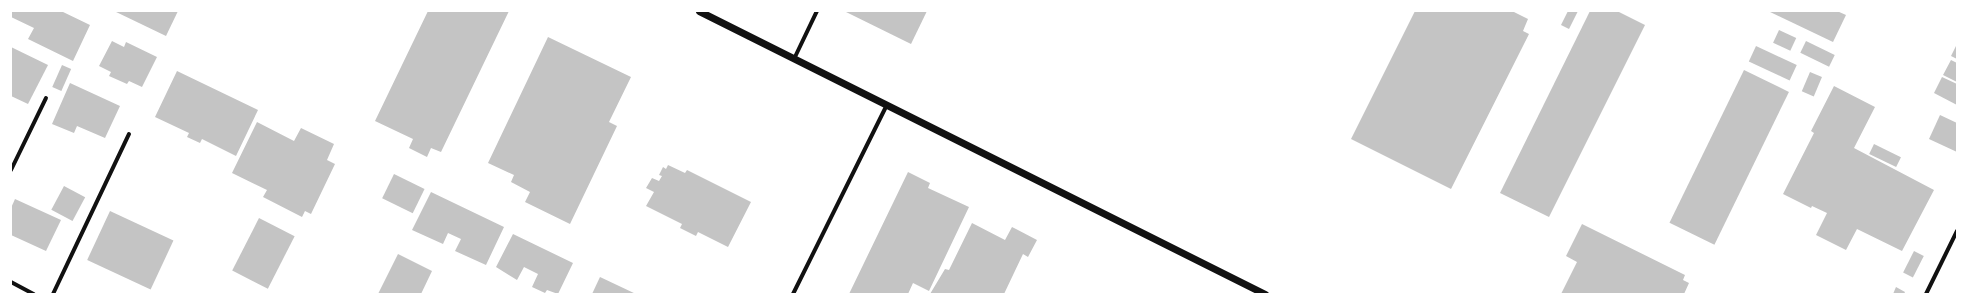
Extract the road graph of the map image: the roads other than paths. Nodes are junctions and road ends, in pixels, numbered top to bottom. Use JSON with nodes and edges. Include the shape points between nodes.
{"nodes":[{"id":1,"x":699,"y":11,"type":"edge"},
{"id":2,"x":818,"y":11,"type":"edge"},
{"id":3,"x":794,"y":59,"type":"junction"},
{"id":4,"x":46,"y":98,"type":"dead end"},
{"id":5,"x":887,"y":105,"type":"junction"},
{"id":6,"x":129,"y":134,"type":"dead end"},
{"id":7,"x":11,"y":170,"type":"edge"},
{"id":8,"x":1957,"y":232,"type":"edge"},
{"id":9,"x":11,"y":282,"type":"edge"},
{"id":10,"x":34,"y":294,"type":"edge"},
{"id":11,"x":53,"y":294,"type":"edge"},
{"id":12,"x":793,"y":294,"type":"edge"},
{"id":13,"x":1265,"y":294,"type":"edge"},
{"id":14,"x":1926,"y":294,"type":"edge"}],
"edges":[{"from":1,"to":3,"type":"street"},
{"from":2,"to":3,"type":"street"},
{"from":3,"to":5,"type":"street"},
{"from":4,"to":7,"type":"street"},
{"from":5,"to":12,"type":"street"},
{"from":5,"to":13,"type":"street"},
{"from":6,"to":11,"type":"street"},
{"from":8,"to":14,"type":"street"},
{"from":9,"to":10,"type":"street"}]}
